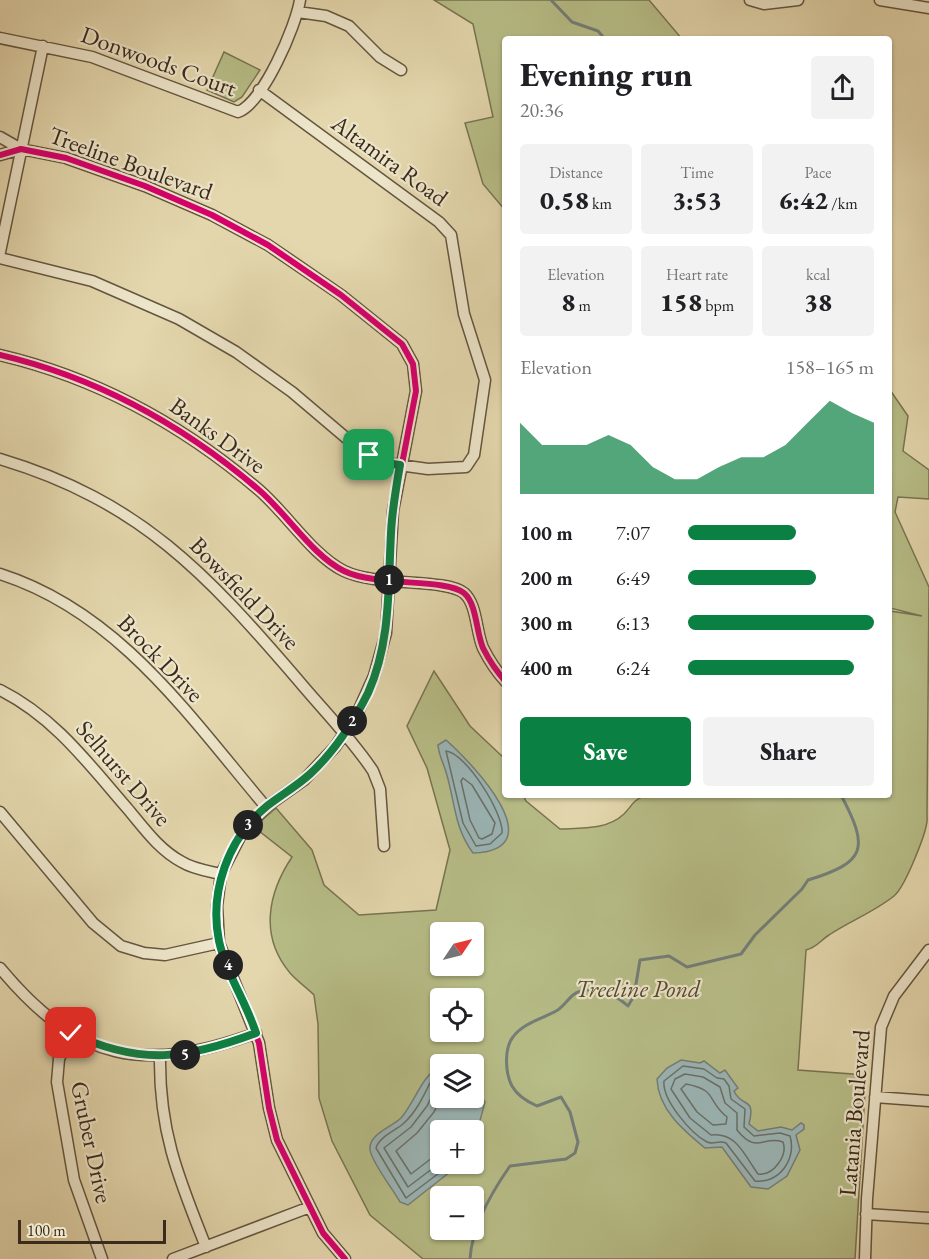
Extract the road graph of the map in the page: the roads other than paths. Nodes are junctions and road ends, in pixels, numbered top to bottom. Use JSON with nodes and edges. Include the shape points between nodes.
{"nodes":[{"id":1,"x":300,"y":0,"type":"edge"},
{"id":2,"x":750,"y":0,"type":"edge"},
{"id":3,"x":798,"y":0,"type":"edge"},
{"id":4,"x":880,"y":0,"type":"edge"},
{"id":5,"x":929,"y":8,"type":"edge"},
{"id":6,"x":298,"y":12,"type":"junction"},
{"id":7,"x":0,"y":38,"type":"edge"},
{"id":8,"x":43,"y":46,"type":"junction"},
{"id":9,"x":401,"y":70,"type":"dead end"},
{"id":10,"x":259,"y":90,"type":"junction"},
{"id":11,"x":0,"y":137,"type":"edge"},
{"id":12,"x":21,"y":149,"type":"junction"},
{"id":13,"x":0,"y":155,"type":"edge"},
{"id":14,"x":0,"y":252,"type":"edge"},
{"id":15,"x":0,"y":258,"type":"edge"},
{"id":16,"x":0,"y":355,"type":"edge"},
{"id":17,"x":0,"y":459,"type":"edge"},
{"id":18,"x":400,"y":465,"type":"junction"},
{"id":19,"x":0,"y":574,"type":"edge"},
{"id":20,"x":389,"y":582,"type":"junction"},
{"id":21,"x":502,"y":676,"type":"edge"},
{"id":22,"x":0,"y":690,"type":"edge"},
{"id":23,"x":344,"y":735,"type":"junction"},
{"id":24,"x":266,"y":807,"type":"junction"},
{"id":25,"x":0,"y":812,"type":"edge"},
{"id":26,"x":384,"y":846,"type":"dead end"},
{"id":27,"x":221,"y":874,"type":"junction"},
{"id":28,"x":219,"y":943,"type":"junction"},
{"id":29,"x":929,"y":950,"type":"edge"},
{"id":30,"x":0,"y":968,"type":"edge"},
{"id":31,"x":71,"y":1033,"type":"junction"},
{"id":32,"x":256,"y":1033,"type":"junction"},
{"id":33,"x":160,"y":1057,"type":"junction"},
{"id":34,"x":874,"y":1097,"type":"junction"},
{"id":35,"x":929,"y":1101,"type":"edge"},
{"id":36,"x":310,"y":1207,"type":"junction"},
{"id":37,"x":866,"y":1214,"type":"junction"},
{"id":38,"x":929,"y":1218,"type":"edge"},
{"id":39,"x":206,"y":1246,"type":"junction"},
{"id":40,"x":102,"y":1259,"type":"edge"},
{"id":41,"x":173,"y":1259,"type":"edge"},
{"id":42,"x":345,"y":1259,"type":"edge"},
{"id":43,"x":866,"y":1259,"type":"edge"}],
"edges":[{"from":1,"to":6,"type":"street","name":"Donwoods Court"},
{"from":2,"to":3,"type":"street","via":[[764,4]]},
{"from":4,"to":5,"type":"street"},
{"from":6,"to":9,"type":"street","via":[[326,16],[349,26],[380,57]]},
{"from":6,"to":10,"type":"street","name":"Donwoods Court","via":[[286,45]]},
{"from":7,"to":8,"type":"street","name":"Donwoods Court"},
{"from":8,"to":10,"type":"street","name":"Donwoods Court","via":[[122,67],[232,112],[249,106]]},
{"from":8,"to":12,"type":"street"},
{"from":10,"to":18,"type":"street","name":"Altamira Road","via":[[439,222],[451,235],[464,314],[486,380],[474,455],[466,467],[454,469]]},
{"from":11,"to":12,"type":"street","name":"Treeline Boulevard"},
{"from":12,"to":13,"type":"street","name":"Treeline Boulevard"},
{"from":12,"to":14,"type":"street"},
{"from":12,"to":18,"type":"street","name":"Treeline Boulevard","via":[[99,168],[212,215],[317,277],[388,332],[409,354],[416,382]]},
{"from":15,"to":18,"type":"street","name":"Altamira Road","via":[[92,281],[179,319],[237,352],[358,448],[385,463]]},
{"from":16,"to":20,"type":"street","name":"Banks Drive","via":[[94,385],[168,422],[260,491],[334,566],[362,578]]},
{"from":17,"to":23,"type":"street","name":"Bowsfield Drive","via":[[43,472],[87,492],[177,551],[235,607]]},
{"from":18,"to":20,"type":"street","name":"Treeline Boulevard"},
{"from":19,"to":24,"type":"street","name":"Brock Drive","via":[[65,602],[120,642],[153,674]]},
{"from":20,"to":21,"type":"street","name":"Banks Drive","via":[[450,587],[463,592],[471,602],[483,648]]},
{"from":20,"to":23,"type":"street","name":"Treeline Boulevard","via":[[380,660],[369,690]]},
{"from":22,"to":27,"type":"street","name":"Selhurst Drive","via":[[34,710],[68,739],[171,855],[189,866]]},
{"from":23,"to":24,"type":"street","name":"Treeline Boulevard","via":[[310,773]]},
{"from":23,"to":26,"type":"street","name":"Bowsfield Drive","via":[[378,780]]},
{"from":24,"to":27,"type":"street","name":"Treeline Boulevard","via":[[242,833]]},
{"from":25,"to":28,"type":"street","via":[[93,923],[121,946],[165,955]]},
{"from":27,"to":28,"type":"street","name":"Treeline Boulevard"},
{"from":28,"to":32,"type":"street","name":"Treeline Boulevard"},
{"from":29,"to":34,"type":"street","name":"Latania Boulevard","via":[[894,996],[885,1016]]},
{"from":30,"to":31,"type":"street","via":[[30,1002]]},
{"from":31,"to":33,"type":"street","via":[[111,1049]]},
{"from":31,"to":40,"type":"street","name":"Gruber Drive","via":[[57,1065],[57,1082],[74,1180]]},
{"from":32,"to":33,"type":"street","via":[[200,1052]]},
{"from":32,"to":36,"type":"street","name":"Treeline Boulevard","via":[[274,1130]]},
{"from":33,"to":39,"type":"street","via":[[168,1144]]},
{"from":34,"to":35,"type":"street"},
{"from":34,"to":37,"type":"street","name":"Latania Boulevard"},
{"from":36,"to":39,"type":"street"},
{"from":36,"to":42,"type":"street","name":"Treeline Boulevard","via":[[328,1241]]},
{"from":37,"to":38,"type":"street"},
{"from":37,"to":43,"type":"street","name":"Latania Boulevard"},
{"from":39,"to":41,"type":"street"}]}
